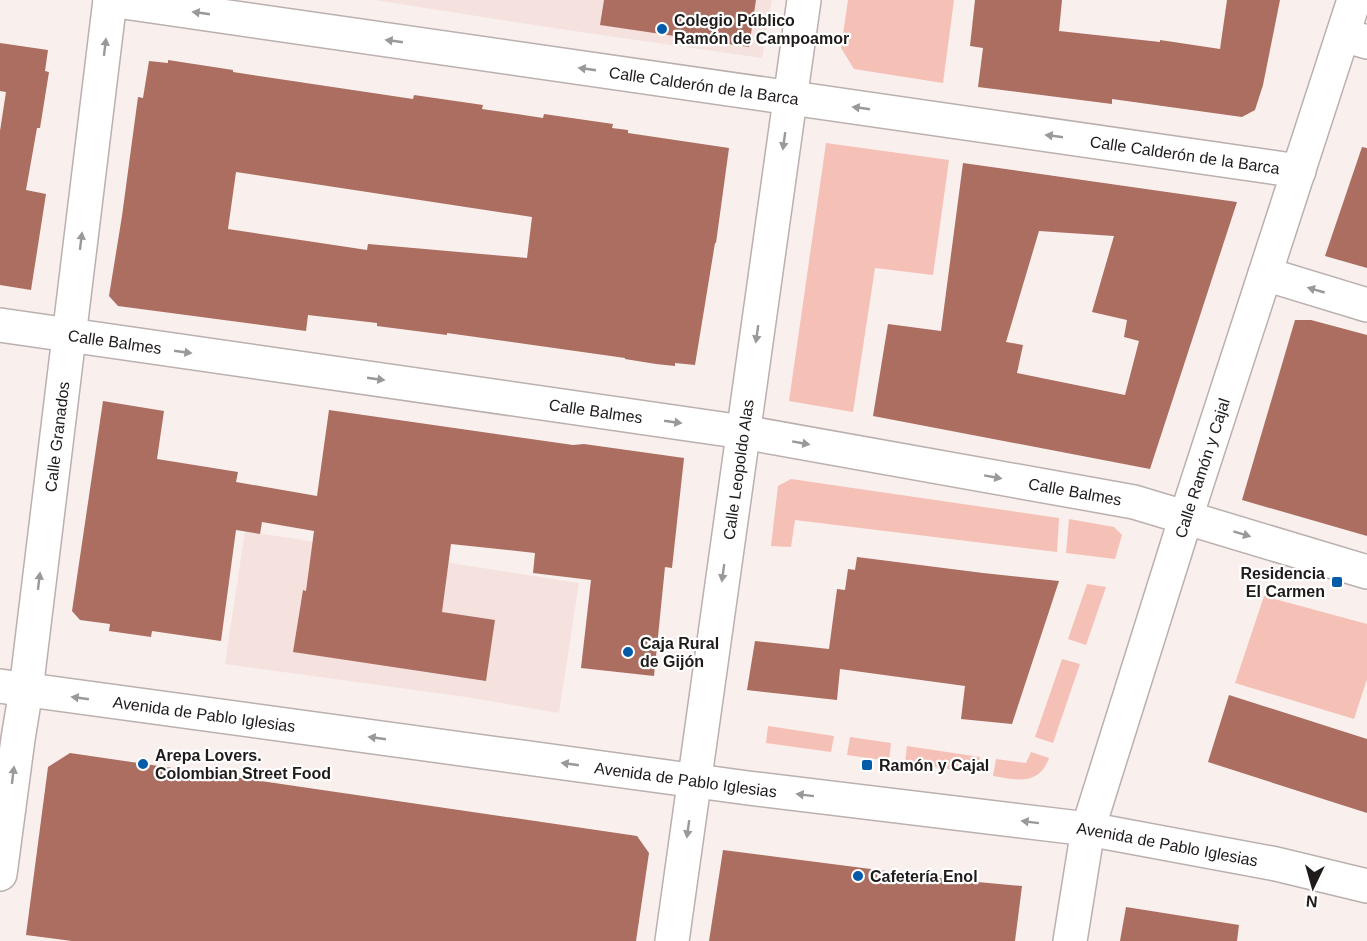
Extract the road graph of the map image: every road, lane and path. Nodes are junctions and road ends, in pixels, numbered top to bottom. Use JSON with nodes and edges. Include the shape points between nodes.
{"nodes":[{"id":1,"x":110,"y":0,"type":"edge"},
{"id":2,"x":804,"y":0,"type":"edge"},
{"id":3,"x":1354,"y":0,"type":"edge"},
{"id":4,"x":1355,"y":38,"type":"edge"},
{"id":5,"x":790,"y":98,"type":"junction"},
{"id":6,"x":1299,"y":171,"type":"junction"},
{"id":7,"x":1265,"y":274,"type":"junction"},
{"id":8,"x":1367,"y":305,"type":"edge"},
{"id":9,"x":0,"y":326,"type":"edge"},
{"id":10,"x":69,"y":336,"type":"junction"},
{"id":11,"x":743,"y":432,"type":"junction"},
{"id":12,"x":1186,"y":517,"type":"junction"},
{"id":13,"x":1367,"y":572,"type":"edge"},
{"id":14,"x":13,"y":688,"type":"edge"},
{"id":15,"x":694,"y":781,"type":"junction"},
{"id":16,"x":1088,"y":829,"type":"junction"},
{"id":17,"x":0,"y":874,"type":"edge"},
{"id":18,"x":1367,"y":885,"type":"edge"},
{"id":19,"x":672,"y":941,"type":"edge"},
{"id":20,"x":1070,"y":941,"type":"edge"}],
"edges":[{"from":5,"to":1,"type":"street","name":"Calle Calderón de la Barca","one_way":true},
{"from":10,"to":1,"type":"street","name":"Calle Granados","one_way":true},
{"from":2,"to":5,"type":"street","name":"Calle Leopoldo Alas"},
{"from":3,"to":4,"type":"street","name":"Calle Ramón y Cajal"},
{"from":4,"to":6,"type":"street","name":"Calle Ramón y Cajal"},
{"from":6,"to":5,"type":"street","name":"Calle Calderón de la Barca","one_way":true},
{"from":5,"to":11,"type":"street","name":"Calle Leopoldo Alas","one_way":true},
{"from":6,"to":7,"type":"street","name":"Calle Ramón y Cajal"},
{"from":8,"to":7,"type":"street","one_way":true},
{"from":7,"to":12,"type":"street","name":"Calle Ramón y Cajal"},
{"from":9,"to":10,"type":"street","name":"Calle Balmes"},
{"from":10,"to":11,"type":"street","name":"Calle Balmes","one_way":true},
{"from":14,"to":10,"type":"street","name":"Calle Granados","one_way":true},
{"from":11,"to":12,"type":"street","name":"Calle Balmes","one_way":true,"via":[[1134,502]]},
{"from":11,"to":15,"type":"street","name":"Calle Leopoldo Alas","one_way":true},
{"from":12,"to":13,"type":"street","name":"Calle Balmes","one_way":true},
{"from":12,"to":16,"type":"street","name":"Calle Ramón y Cajal"},
{"from":15,"to":14,"type":"street","name":"Avenida de Pablo Iglesias","one_way":true},
{"from":17,"to":14,"type":"street","name":"Calle Granados","one_way":true,"via":[[18,739]]},
{"from":16,"to":15,"type":"street","name":"Avenida de Pablo Iglesias","one_way":true},
{"from":15,"to":19,"type":"street","name":"Calle Leopoldo Alas","one_way":true},
{"from":16,"to":18,"type":"street","name":"Avenida de Pablo Iglesias"},
{"from":16,"to":20,"type":"street","name":"Calle Ramón y Cajal"}]}
